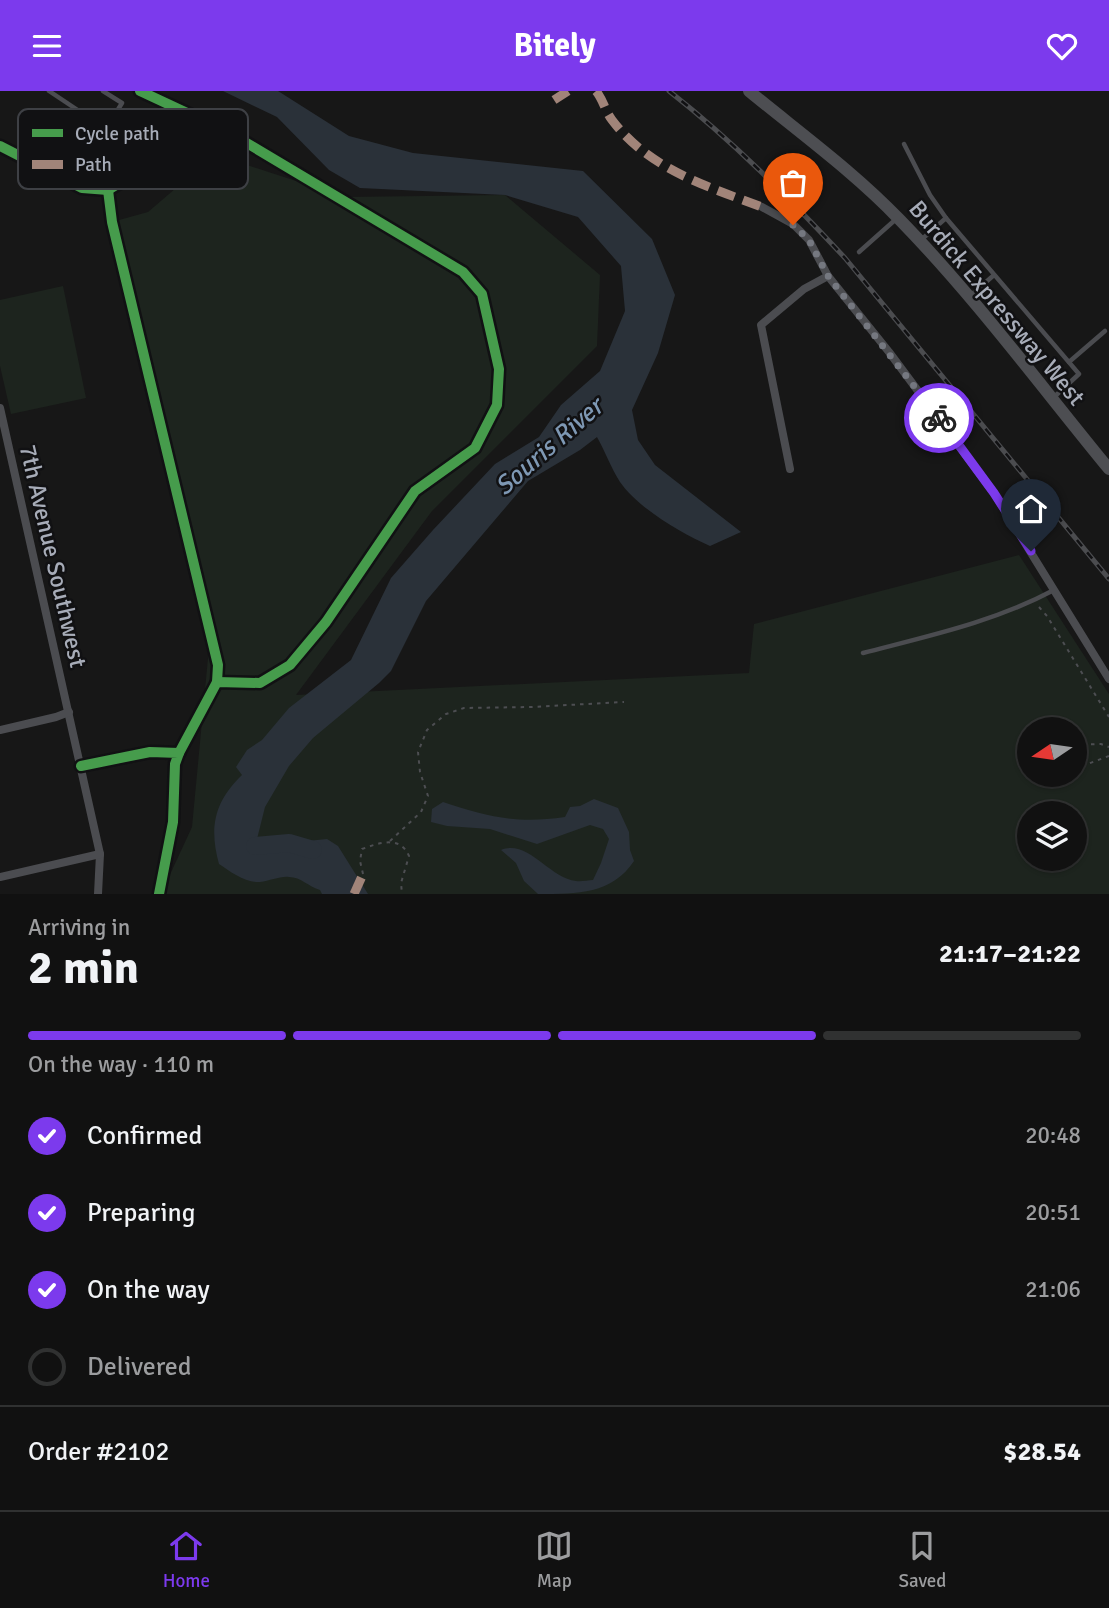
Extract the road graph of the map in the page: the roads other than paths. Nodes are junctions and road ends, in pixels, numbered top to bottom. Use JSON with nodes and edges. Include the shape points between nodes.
{"nodes":[{"id":1,"x":49,"y":91,"type":"edge"},
{"id":2,"x":103,"y":91,"type":"edge"},
{"id":3,"x":749,"y":91,"type":"edge"},
{"id":4,"x":76,"y":109,"type":"edge"},
{"id":5,"x":118,"y":109,"type":"edge"},
{"id":6,"x":904,"y":144,"type":"dead end"},
{"id":7,"x":762,"y":207,"type":"dead end"},
{"id":8,"x":898,"y":218,"type":"junction"},
{"id":9,"x":946,"y":218,"type":"junction"},
{"id":10,"x":920,"y":241,"type":"junction"},
{"id":11,"x":859,"y":252,"type":"dead end"},
{"id":12,"x":994,"y":275,"type":"junction"},
{"id":13,"x":828,"y":276,"type":"junction"},
{"id":14,"x":969,"y":297,"type":"junction"},
{"id":15,"x":1105,"y":331,"type":"dead end"},
{"id":16,"x":1069,"y":362,"type":"junction"},
{"id":17,"x":1052,"y":399,"type":"junction"},
{"id":18,"x":0,"y":408,"type":"edge"},
{"id":19,"x":790,"y":469,"type":"dead end"},
{"id":20,"x":1109,"y":469,"type":"edge"},
{"id":21,"x":1055,"y":590,"type":"junction"},
{"id":22,"x":863,"y":653,"type":"dead end"},
{"id":23,"x":1109,"y":679,"type":"edge"},
{"id":24,"x":69,"y":712,"type":"junction"},
{"id":25,"x":0,"y":730,"type":"edge"},
{"id":26,"x":100,"y":854,"type":"junction"},
{"id":27,"x":0,"y":877,"type":"edge"},
{"id":28,"x":98,"y":894,"type":"edge"}],
"edges":[{"from":1,"to":4,"type":"lane"},
{"from":2,"to":5,"type":"lane","via":[[122,103]]},
{"from":3,"to":8,"type":"main road","name":"Burdick Expressway West"},
{"from":6,"to":9,"type":"lane"},
{"from":7,"to":13,"type":"street","via":[[803,233]]},
{"from":8,"to":10,"type":"main road","name":"Burdick Expressway West"},
{"from":8,"to":11,"type":"lane"},
{"from":9,"to":10,"type":"lane"},
{"from":9,"to":12,"type":"lane"},
{"from":10,"to":14,"type":"main road","name":"Burdick Expressway West"},
{"from":12,"to":14,"type":"lane"},
{"from":12,"to":16,"type":"lane"},
{"from":13,"to":19,"type":"street","via":[[804,289],[761,325]]},
{"from":13,"to":21,"type":"street","via":[[963,449]]},
{"from":14,"to":17,"type":"main road","name":"Burdick Expressway West"},
{"from":15,"to":16,"type":"lane"},
{"from":16,"to":17,"type":"lane","via":[[1079,374]]},
{"from":17,"to":20,"type":"main road","name":"Burdick Expressway West"},
{"from":18,"to":24,"type":"street","name":"7th Avenue Southwest"},
{"from":21,"to":22,"type":"lane","via":[[1020,608],[953,630]]},
{"from":21,"to":23,"type":"street"},
{"from":24,"to":25,"type":"street"},
{"from":24,"to":26,"type":"street","name":"7th Avenue Southwest"},
{"from":26,"to":27,"type":"street"},
{"from":26,"to":28,"type":"street","name":"7th Avenue Southwest"}]}
